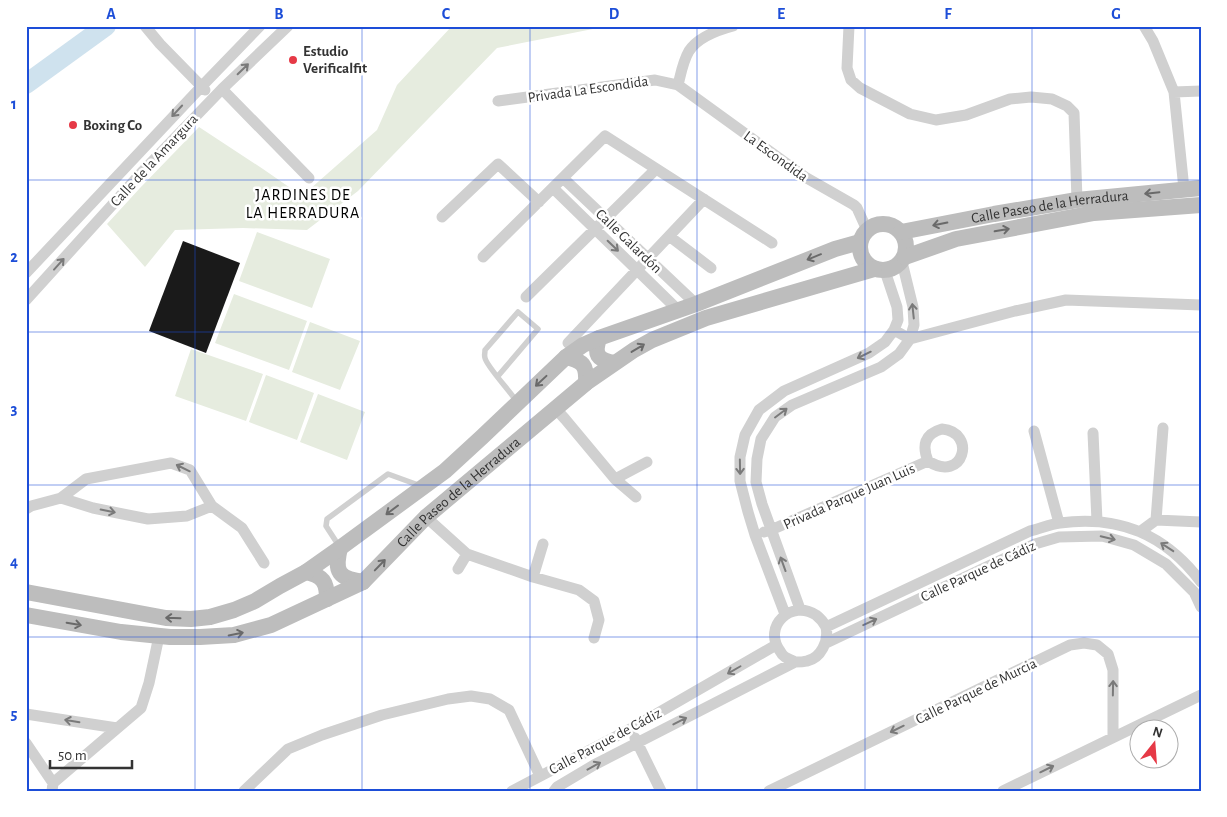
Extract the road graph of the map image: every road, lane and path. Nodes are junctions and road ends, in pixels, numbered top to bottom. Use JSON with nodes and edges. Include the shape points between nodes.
{"nodes":[{"id":1,"x":145,"y":26,"type":"edge"},
{"id":2,"x":260,"y":26,"type":"edge"},
{"id":3,"x":288,"y":26,"type":"edge"},
{"id":4,"x":734,"y":26,"type":"edge"},
{"id":5,"x":849,"y":26,"type":"edge"},
{"id":6,"x":1144,"y":26,"type":"edge"},
{"id":7,"x":678,"y":85,"type":"junction"},
{"id":8,"x":202,"y":86,"type":"junction"},
{"id":9,"x":222,"y":89,"type":"junction"},
{"id":10,"x":1201,"y":91,"type":"edge"},
{"id":11,"x":1174,"y":92,"type":"junction"},
{"id":12,"x":212,"y":99,"type":"junction"},
{"id":13,"x":498,"y":102,"type":"dead end"},
{"id":14,"x":656,"y":169,"type":"junction"},
{"id":15,"x":309,"y":178,"type":"dead end"},
{"id":16,"x":563,"y":178,"type":"junction"},
{"id":17,"x":553,"y":188,"type":"junction"},
{"id":18,"x":1201,"y":188,"type":"edge"},
{"id":19,"x":1184,"y":189,"type":"junction"},
{"id":20,"x":704,"y":199,"type":"junction"},
{"id":21,"x":1077,"y":200,"type":"junction"},
{"id":22,"x":539,"y":202,"type":"junction"},
{"id":23,"x":1201,"y":204,"type":"edge"},
{"id":24,"x":442,"y":217,"type":"dead end"},
{"id":25,"x":606,"y":219,"type":"junction"},
{"id":26,"x":595,"y":229,"type":"junction"},
{"id":27,"x":901,"y":232,"type":"junction"},
{"id":28,"x":670,"y":236,"type":"junction"},
{"id":29,"x":864,"y":236,"type":"junction"},
{"id":30,"x":772,"y":243,"type":"dead end"},
{"id":31,"x":483,"y":257,"type":"dead end"},
{"id":32,"x":647,"y":259,"type":"junction"},
{"id":33,"x":903,"y":260,"type":"junction"},
{"id":34,"x":710,"y":268,"type":"dead end"},
{"id":35,"x":637,"y":270,"type":"junction"},
{"id":36,"x":879,"y":270,"type":"junction"},
{"id":37,"x":26,"y":273,"type":"edge"},
{"id":38,"x":526,"y":298,"type":"dead end"},
{"id":39,"x":26,"y":299,"type":"edge"},
{"id":40,"x":696,"y":304,"type":"junction"},
{"id":41,"x":1201,"y":305,"type":"edge"},
{"id":42,"x":678,"y":310,"type":"junction"},
{"id":43,"x":894,"y":330,"type":"junction"},
{"id":44,"x":599,"y":338,"type":"junction"},
{"id":45,"x":910,"y":339,"type":"junction"},
{"id":46,"x":567,"y":350,"type":"junction"},
{"id":47,"x":614,"y":363,"type":"junction"},
{"id":48,"x":498,"y":376,"type":"junction"},
{"id":49,"x":586,"y":383,"type":"junction"},
{"id":50,"x":518,"y":402,"type":"junction"},
{"id":51,"x":556,"y":409,"type":"junction"},
{"id":52,"x":1163,"y":428,"type":"dead end"},
{"id":53,"x":1034,"y":431,"type":"dead end"},
{"id":54,"x":1093,"y":433,"type":"dead end"},
{"id":55,"x":928,"y":461,"type":"dead end"},
{"id":56,"x":647,"y":462,"type":"dead end"},
{"id":57,"x":615,"y":479,"type":"junction"},
{"id":58,"x":423,"y":487,"type":"junction"},
{"id":59,"x":636,"y":497,"type":"dead end"},
{"id":60,"x":61,"y":498,"type":"junction"},
{"id":61,"x":212,"y":506,"type":"junction"},
{"id":62,"x":26,"y":510,"type":"edge"},
{"id":63,"x":426,"y":517,"type":"junction"},
{"id":64,"x":1156,"y":520,"type":"junction"},
{"id":65,"x":1097,"y":521,"type":"junction"},
{"id":66,"x":1201,"y":522,"type":"edge"},
{"id":67,"x":1058,"y":523,"type":"junction"},
{"id":68,"x":771,"y":530,"type":"junction"},
{"id":69,"x":1141,"y":531,"type":"junction"},
{"id":70,"x":755,"y":535,"type":"junction"},
{"id":71,"x":543,"y":544,"type":"dead end"},
{"id":72,"x":340,"y":548,"type":"junction"},
{"id":73,"x":467,"y":554,"type":"junction"},
{"id":74,"x":264,"y":563,"type":"dead end"},
{"id":75,"x":458,"y":569,"type":"dead end"},
{"id":76,"x":306,"y":572,"type":"junction"},
{"id":77,"x":533,"y":577,"type":"junction"},
{"id":78,"x":363,"y":582,"type":"junction"},
{"id":79,"x":1201,"y":582,"type":"edge"},
{"id":80,"x":26,"y":592,"type":"edge"},
{"id":81,"x":327,"y":599,"type":"junction"},
{"id":82,"x":1201,"y":607,"type":"edge"},
{"id":83,"x":800,"y":610,"type":"junction"},
{"id":84,"x":785,"y":614,"type":"junction"},
{"id":85,"x":26,"y":615,"type":"edge"},
{"id":86,"x":826,"y":627,"type":"junction"},
{"id":87,"x":160,"y":636,"type":"junction"},
{"id":88,"x":594,"y":638,"type":"dead end"},
{"id":89,"x":826,"y":643,"type":"junction"},
{"id":90,"x":776,"y":645,"type":"junction"},
{"id":91,"x":795,"y":662,"type":"junction"},
{"id":92,"x":1201,"y":695,"type":"edge"},
{"id":93,"x":26,"y":714,"type":"edge"},
{"id":94,"x":117,"y":728,"type":"junction"},
{"id":95,"x":632,"y":728,"type":"junction"},
{"id":96,"x":1113,"y":737,"type":"junction"},
{"id":97,"x":26,"y":743,"type":"edge"},
{"id":98,"x":637,"y":744,"type":"junction"},
{"id":99,"x":540,"y":776,"type":"junction"},
{"id":100,"x":53,"y":787,"type":"edge"},
{"id":101,"x":244,"y":791,"type":"edge"},
{"id":102,"x":512,"y":791,"type":"edge"},
{"id":103,"x":554,"y":791,"type":"edge"},
{"id":104,"x":661,"y":791,"type":"edge"},
{"id":105,"x":769,"y":791,"type":"edge"},
{"id":106,"x":1003,"y":791,"type":"edge"}],
"edges":[{"from":1,"to":8,"type":"street"},
{"from":2,"to":8,"type":"street","name":"Calle de la Amargura"},
{"from":9,"to":3,"type":"street","name":"Calle de la Amargura","one_way":true},
{"from":4,"to":7,"type":"street","via":[[701,39],[690,49]]},
{"from":5,"to":21,"type":"street","via":[[847,68],[851,80],[910,114],[936,120],[1031,97],[1052,99],[1067,106],[1074,113]]},
{"from":6,"to":11,"type":"street"},
{"from":7,"to":13,"type":"street","name":"Privada La Escondida","via":[[655,80]]},
{"from":7,"to":29,"type":"street","name":"La Escondida","via":[[805,177],[857,208]]},
{"from":8,"to":12,"type":"street"},
{"from":8,"to":37,"type":"street","name":"Calle de la Amargura","one_way":true},
{"from":9,"to":12,"type":"street","name":"Calle de la Amargura"},
{"from":9,"to":15,"type":"street"},
{"from":10,"to":11,"type":"street"},
{"from":11,"to":19,"type":"street"},
{"from":39,"to":12,"type":"street","name":"Calle de la Amargura","one_way":true},
{"from":14,"to":16,"type":"street","via":[[605,136]]},
{"from":14,"to":20,"type":"street"},
{"from":14,"to":25,"type":"street"},
{"from":16,"to":17,"type":"street"},
{"from":16,"to":25,"type":"street","name":"Calle Galardón"},
{"from":17,"to":22,"type":"street"},
{"from":17,"to":26,"type":"street","name":"Calle Galardón"},
{"from":18,"to":19,"type":"main road","name":"Calle Paseo de la Herradura"},
{"from":19,"to":21,"type":"main road","name":"Calle Paseo de la Herradura","one_way":true},
{"from":20,"to":28,"type":"street"},
{"from":20,"to":30,"type":"street"},
{"from":21,"to":27,"type":"main road","name":"Calle Paseo de la Herradura","one_way":true},
{"from":22,"to":24,"type":"street","via":[[498,164]]},
{"from":22,"to":31,"type":"street"},
{"from":33,"to":23,"type":"main road","name":"Calle Paseo de la Herradura","one_way":true,"via":[[956,239],[1094,213]]},
{"from":25,"to":26,"type":"street"},
{"from":25,"to":32,"type":"street","name":"Calle Galardón"},
{"from":26,"to":35,"type":"street","name":"Calle Galardón","one_way":true},
{"from":26,"to":38,"type":"street"},
{"from":27,"to":29,"type":"main road","via":[[885,224],[876,225]]},
{"from":27,"to":33,"type":"main road","via":[[907,244]]},
{"from":28,"to":32,"type":"street"},
{"from":28,"to":34,"type":"street"},
{"from":29,"to":36,"type":"main road","via":[[860,253],[865,263]]},
{"from":29,"to":40,"type":"main road","name":"Calle Paseo de la Herradura","one_way":true},
{"from":32,"to":35,"type":"street"},
{"from":32,"to":40,"type":"street","name":"Calle Galardón"},
{"from":33,"to":36,"type":"main road"},
{"from":45,"to":33,"type":"street","one_way":true,"via":[[914,325],[913,307]]},
{"from":35,"to":42,"type":"street","name":"Calle Galardón"},
{"from":35,"to":46,"type":"street"},
{"from":36,"to":43,"type":"street","via":[[897,307],[898,320]]},
{"from":47,"to":36,"type":"main road","name":"Calle Paseo de la Herradura","one_way":true,"via":[[652,340],[706,318]]},
{"from":40,"to":42,"type":"main road","name":"Calle Paseo de la Herradura"},
{"from":41,"to":45,"type":"street","via":[[1066,300]]},
{"from":42,"to":44,"type":"main road","name":"Calle Paseo de la Herradura"},
{"from":43,"to":45,"type":"street"},
{"from":43,"to":70,"type":"street","one_way":true,"via":[[869,353],[784,391],[759,410],[745,435],[740,457],[740,481]]},
{"from":44,"to":46,"type":"main road","name":"Calle Paseo de la Herradura"},
{"from":44,"to":47,"type":"main road","via":[[596,352],[605,362]]},
{"from":68,"to":45,"type":"street","one_way":true,"via":[[756,482],[756,467],[761,439],[775,417],[792,405],[881,367],[899,354]]},
{"from":46,"to":49,"type":"main road","via":[[586,369]]},
{"from":46,"to":50,"type":"main road","name":"Calle Paseo de la Herradura","one_way":true},
{"from":47,"to":49,"type":"main road","name":"Calle Paseo de la Herradura"},
{"from":48,"to":48,"type":"lane","via":[[486,361],[485,350],[518,312],[538,329]]},
{"from":48,"to":50,"type":"lane"},
{"from":49,"to":51,"type":"main road","name":"Calle Paseo de la Herradura"},
{"from":50,"to":58,"type":"main road","name":"Calle Paseo de la Herradura","via":[[445,471]]},
{"from":51,"to":57,"type":"street"},
{"from":51,"to":63,"type":"main road","name":"Calle Paseo de la Herradura"},
{"from":52,"to":64,"type":"street"},
{"from":53,"to":67,"type":"street"},
{"from":54,"to":65,"type":"street"},
{"from":55,"to":68,"type":"street","name":"Privada Parque Juan Luis"},
{"from":56,"to":57,"type":"street"},
{"from":57,"to":59,"type":"street"},
{"from":58,"to":72,"type":"main road","name":"Calle Paseo de la Herradura","one_way":true},
{"from":58,"to":72,"type":"lane","via":[[388,474],[327,519],[326,526]]},
{"from":60,"to":61,"type":"street","one_way":true,"via":[[148,519],[187,516]]},
{"from":61,"to":60,"type":"street","one_way":true,"via":[[190,470],[171,463],[86,479]]},
{"from":60,"to":62,"type":"street"},
{"from":61,"to":74,"type":"street","via":[[242,528]]},
{"from":63,"to":73,"type":"street"},
{"from":78,"to":63,"type":"main road","name":"Calle Paseo de la Herradura","one_way":true},
{"from":64,"to":66,"type":"street"},
{"from":64,"to":69,"type":"street"},
{"from":65,"to":67,"type":"street","name":"Calle Parque de Cádiz"},
{"from":65,"to":69,"type":"street","name":"Calle Parque de Cádiz"},
{"from":67,"to":86,"type":"street","name":"Calle Parque de Cádiz","via":[[1030,531]]},
{"from":68,"to":70,"type":"street","name":"Privada Parque Juan Luis"},
{"from":83,"to":68,"type":"street","one_way":true},
{"from":79,"to":69,"type":"street","name":"Calle Parque de Cádiz","one_way":true,"via":[[1174,552]]},
{"from":70,"to":84,"type":"street"},
{"from":71,"to":77,"type":"street"},
{"from":72,"to":76,"type":"main road","name":"Calle Paseo de la Herradura"},
{"from":72,"to":78,"type":"main road","via":[[337,568],[347,578]]},
{"from":73,"to":75,"type":"street"},
{"from":73,"to":77,"type":"street"},
{"from":76,"to":80,"type":"main road","name":"Calle Paseo de la Herradura","one_way":true,"via":[[255,601],[200,618],[166,618]]},
{"from":76,"to":81,"type":"main road","via":[[321,577]]},
{"from":77,"to":88,"type":"street","via":[[579,590],[594,601],[599,620]]},
{"from":78,"to":81,"type":"main road","name":"Calle Paseo de la Herradura"},
{"from":87,"to":81,"type":"main road","name":"Calle Paseo de la Herradura","one_way":true,"via":[[234,635],[271,625]]},
{"from":89,"to":82,"type":"street","name":"Calle Parque de Cádiz","one_way":true,"via":[[1035,544],[1059,537],[1102,536],[1134,545],[1166,564],[1194,592]]},
{"from":83,"to":84,"type":"street"},
{"from":83,"to":86,"type":"street","via":[[810,611]]},
{"from":84,"to":90,"type":"street","via":[[774,634]]},
{"from":85,"to":87,"type":"main road","name":"Calle Paseo de la Herradura","one_way":true},
{"from":86,"to":89,"type":"street"},
{"from":87,"to":94,"type":"street","via":[[141,708]]},
{"from":89,"to":91,"type":"street","name":"Calle Parque de Cádiz","via":[[820,654],[808,661]]},
{"from":90,"to":91,"type":"street","via":[[783,656]]},
{"from":90,"to":95,"type":"street","name":"Calle Parque de Cádiz","one_way":true},
{"from":98,"to":91,"type":"street","name":"Calle Parque de Cádiz","one_way":true},
{"from":92,"to":96,"type":"street"},
{"from":94,"to":93,"type":"street","one_way":true},
{"from":94,"to":100,"type":"street"},
{"from":95,"to":98,"type":"street"},
{"from":95,"to":99,"type":"street","name":"Calle Parque de Cádiz"},
{"from":96,"to":105,"type":"street","name":"Calle Parque de Murcia","one_way":true,"via":[[1113,670],[1108,654],[1097,645],[1070,645]]},
{"from":106,"to":96,"type":"street","one_way":true},
{"from":97,"to":100,"type":"street"},
{"from":103,"to":98,"type":"street","name":"Calle Parque de Cádiz","one_way":true,"via":[[594,765]]},
{"from":98,"to":104,"type":"street"},
{"from":99,"to":101,"type":"street","via":[[509,710],[490,699],[472,696],[382,714],[288,749]]},
{"from":99,"to":102,"type":"street","name":"Calle Parque de Cádiz"}]}
